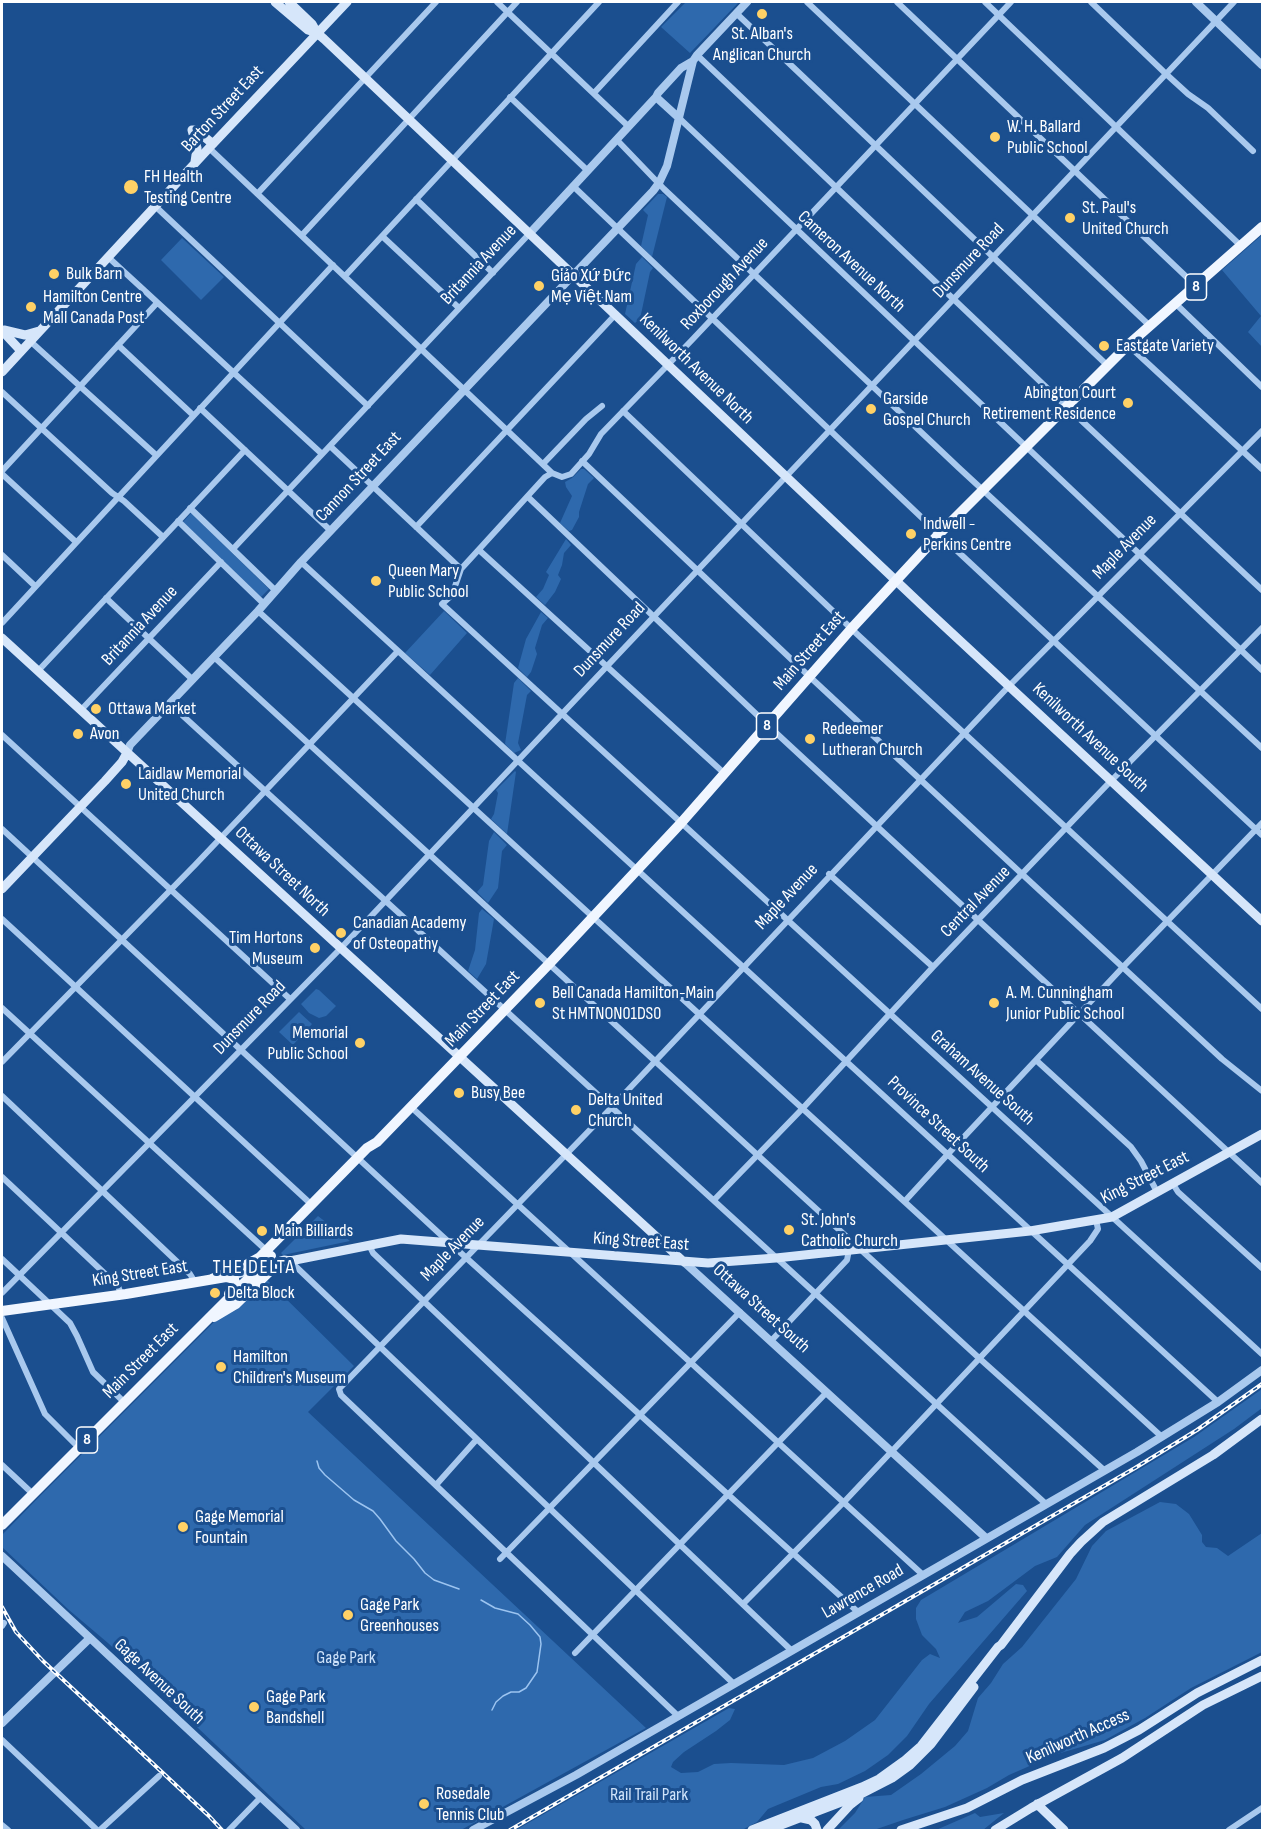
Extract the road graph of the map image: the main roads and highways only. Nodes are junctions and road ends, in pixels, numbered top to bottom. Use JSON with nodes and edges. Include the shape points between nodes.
{"nodes":[{"id":1,"x":275,"y":2,"type":"edge"},
{"id":2,"x":289,"y":2,"type":"edge"},
{"id":3,"x":347,"y":2,"type":"edge"},
{"id":4,"x":317,"y":33,"type":"junction"},
{"id":5,"x":211,"y":146,"type":"junction"},
{"id":6,"x":194,"y":164,"type":"junction"},
{"id":7,"x":1263,"y":227,"type":"edge"},
{"id":8,"x":39,"y":331,"type":"junction"},
{"id":9,"x":21,"y":351,"type":"junction"},
{"id":10,"x":2,"y":372,"type":"edge"},
{"id":11,"x":895,"y":580,"type":"junction"},
{"id":12,"x":2,"y":638,"type":"edge"},
{"id":13,"x":126,"y":753,"type":"junction"},
{"id":14,"x":2,"y":889,"type":"edge"},
{"id":15,"x":1263,"y":921,"type":"edge"},
{"id":16,"x":460,"y":1057,"type":"junction"},
{"id":17,"x":1263,"y":1134,"type":"edge"},
{"id":18,"x":360,"y":1160,"type":"junction"},
{"id":19,"x":290,"y":1261,"type":"junction"},
{"id":20,"x":684,"y":1262,"type":"junction"},
{"id":21,"x":261,"y":1266,"type":"junction"},
{"id":22,"x":226,"y":1277,"type":"junction"},
{"id":23,"x":212,"y":1279,"type":"junction"},
{"id":24,"x":222,"y":1304,"type":"junction"},
{"id":25,"x":2,"y":1311,"type":"edge"},
{"id":26,"x":194,"y":1331,"type":"junction"},
{"id":27,"x":1263,"y":1419,"type":"edge"},
{"id":28,"x":2,"y":1525,"type":"edge"},
{"id":29,"x":1001,"y":1645,"type":"junction"},
{"id":30,"x":1263,"y":1660,"type":"edge"},
{"id":31,"x":1263,"y":1676,"type":"edge"},
{"id":32,"x":871,"y":1791,"type":"junction"},
{"id":33,"x":1037,"y":1804,"type":"junction"},
{"id":34,"x":800,"y":1818,"type":"junction"},
{"id":35,"x":752,"y":1830,"type":"edge"},
{"id":36,"x":768,"y":1830,"type":"edge"},
{"id":37,"x":817,"y":1830,"type":"edge"},
{"id":38,"x":827,"y":1830,"type":"edge"},
{"id":39,"x":901,"y":1830,"type":"edge"},
{"id":40,"x":994,"y":1830,"type":"edge"},
{"id":41,"x":1064,"y":1830,"type":"edge"}],
"edges":[{"from":1,"to":4,"type":"main road","name":"Kenilworth Avenue North"},
{"from":2,"to":4,"type":"main road","name":"Kenilworth Avenue North"},
{"from":3,"to":4,"type":"main road","name":"Barton Street East"},
{"from":4,"to":5,"type":"main road","name":"Barton Street East"},
{"from":4,"to":11,"type":"main road","name":"Kenilworth Avenue North"},
{"from":5,"to":6,"type":"main road","name":"Barton Street East"},
{"from":5,"to":6,"type":"main road","via":[[192,130],[197,148]]},
{"from":6,"to":8,"type":"main road","name":"Barton Street East"},
{"from":7,"to":11,"type":"main road","name":"Main Street East","number":"8","via":[[1128,345]]},
{"from":8,"to":9,"type":"main road","name":"Barton Street East"},
{"from":8,"to":9,"type":"main road","via":[[25,335],[4,330]]},
{"from":9,"to":10,"type":"main road","name":"Barton Street East"},
{"from":11,"to":15,"type":"main road","name":"Kenilworth Avenue South"},
{"from":11,"to":16,"type":"main road","name":"Main Street East","number":"8","via":[[681,823]]},
{"from":12,"to":13,"type":"main road","name":"Ottawa Street North"},
{"from":13,"to":14,"type":"main road","name":"Cannon Street East","via":[[122,762]]},
{"from":13,"to":16,"type":"main road","name":"Ottawa Street North"},
{"from":16,"to":18,"type":"main road","name":"Main Street East","number":"8","via":[[378,1142],[367,1148]]},
{"from":16,"to":20,"type":"main road","name":"Ottawa Street South"},
{"from":17,"to":20,"type":"main road","name":"King Street East","via":[[1112,1217],[776,1258]]},
{"from":18,"to":21,"type":"main road","name":"Main Street East","number":"8"},
{"from":18,"to":23,"type":"main road","name":"Main Street East","number":"8","via":[[267,1251]]},
{"from":19,"to":20,"type":"main road","name":"King Street East","via":[[401,1239]]},
{"from":19,"to":21,"type":"main road","name":"King Street East"},
{"from":19,"to":26,"type":"main road","via":[[269,1272],[236,1304]]},
{"from":21,"to":22,"type":"main road","name":"King Street East"},
{"from":21,"to":24,"type":"main road","name":"Main Street East","number":"8"},
{"from":22,"to":23,"type":"main road","name":"King Street East"},
{"from":22,"to":24,"type":"main road","via":[[235,1283]]},
{"from":23,"to":25,"type":"main road","name":"King Street East","number":"8"},
{"from":24,"to":26,"type":"main road","name":"Main Street East","number":"8"},
{"from":26,"to":28,"type":"main road","name":"Main Street East","number":"8"},
{"from":27,"to":29,"type":"main road","via":[[1091,1532]]},
{"from":29,"to":32,"type":"main road","via":[[931,1744],[910,1765]]},
{"from":29,"to":35,"type":"main road","via":[[921,1746],[892,1771],[862,1787]]},
{"from":30,"to":39,"type":"main road","name":"Kenilworth Access","via":[[1197,1693],[1104,1748],[1022,1780],[967,1808]]},
{"from":31,"to":33,"type":"main road","via":[[1203,1705],[1122,1758]]},
{"from":32,"to":34,"type":"main road"},
{"from":32,"to":38,"type":"main road","via":[[854,1802]]},
{"from":33,"to":40,"type":"main road"},
{"from":33,"to":41,"type":"main road"},
{"from":34,"to":36,"type":"main road"},
{"from":34,"to":37,"type":"main road","via":[[811,1820]]}]}
